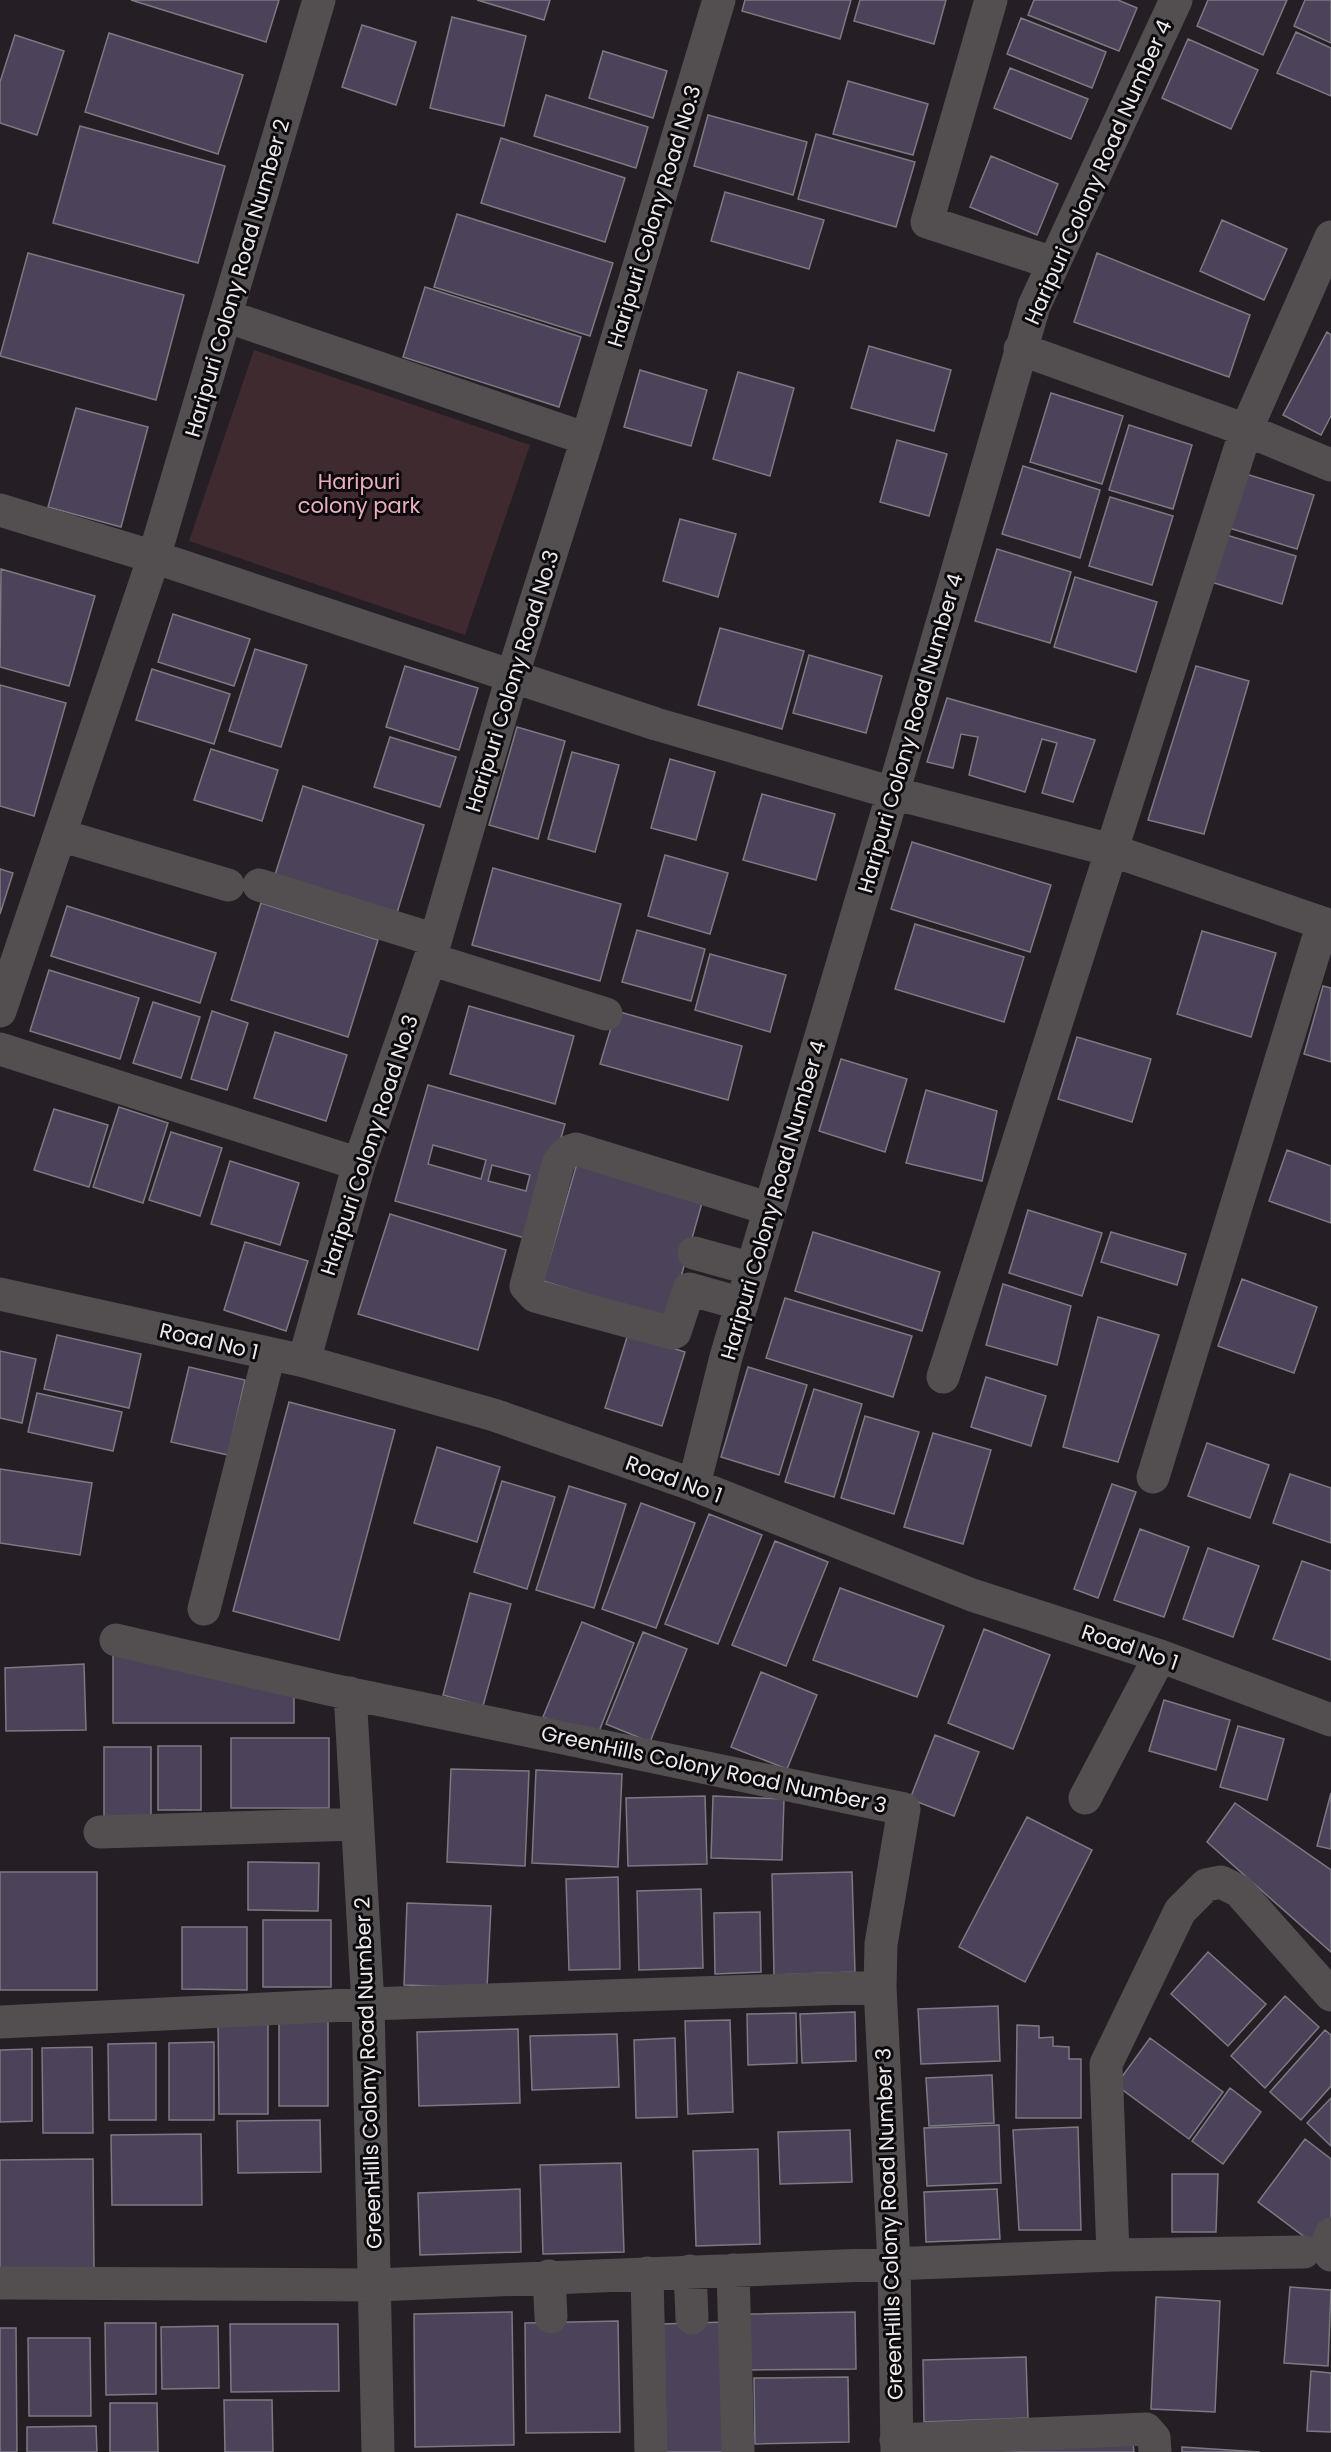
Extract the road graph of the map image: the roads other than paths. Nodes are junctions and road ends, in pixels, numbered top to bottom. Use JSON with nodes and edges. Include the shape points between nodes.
{"nodes":[{"id":1,"x":319,"y":0,"type":"edge"},
{"id":2,"x":720,"y":0,"type":"edge"},
{"id":3,"x":991,"y":0,"type":"edge"},
{"id":4,"x":1176,"y":0,"type":"edge"},
{"id":5,"x":1331,"y":237,"type":"edge"},
{"id":6,"x":1053,"y":263,"type":"junction"},
{"id":7,"x":226,"y":316,"type":"junction"},
{"id":8,"x":1020,"y":349,"type":"junction"},
{"id":9,"x":1246,"y":430,"type":"junction"},
{"id":10,"x":587,"y":439,"type":"junction"},
{"id":11,"x":1331,"y":465,"type":"edge"},
{"id":12,"x":0,"y":510,"type":"edge"},
{"id":13,"x":154,"y":557,"type":"junction"},
{"id":14,"x":512,"y":677,"type":"junction"},
{"id":15,"x":893,"y":793,"type":"junction"},
{"id":16,"x":60,"y":835,"type":"junction"},
{"id":17,"x":1111,"y":850,"type":"junction"},
{"id":18,"x":1327,"y":925,"type":"edge"},
{"id":19,"x":432,"y":949,"type":"junction"},
{"id":20,"x":0,"y":1011,"type":"edge"},
{"id":21,"x":606,"y":1014,"type":"dead end"},
{"id":22,"x":0,"y":1049,"type":"edge"},
{"id":23,"x":359,"y":1164,"type":"junction"},
{"id":24,"x":770,"y":1209,"type":"junction"},
{"id":25,"x":694,"y":1253,"type":"dead end"},
{"id":26,"x":752,"y":1269,"type":"junction"},
{"id":27,"x":0,"y":1294,"type":"edge"},
{"id":28,"x":742,"y":1304,"type":"junction"},
{"id":29,"x":269,"y":1355,"type":"junction"},
{"id":30,"x":304,"y":1361,"type":"junction"},
{"id":31,"x":943,"y":1377,"type":"dead end"},
{"id":32,"x":1153,"y":1477,"type":"dead end"},
{"id":33,"x":694,"y":1485,"type":"junction"},
{"id":34,"x":204,"y":1609,"type":"dead end"},
{"id":35,"x":116,"y":1640,"type":"dead end"},
{"id":36,"x":1160,"y":1656,"type":"junction"},
{"id":37,"x":350,"y":1693,"type":"junction"},
{"id":38,"x":1331,"y":1720,"type":"edge"},
{"id":39,"x":1084,"y":1797,"type":"dead end"},
{"id":40,"x":357,"y":1824,"type":"junction"},
{"id":41,"x":100,"y":1832,"type":"dead end"},
{"id":42,"x":880,"y":1988,"type":"junction"},
{"id":43,"x":1331,"y":1995,"type":"edge"},
{"id":44,"x":368,"y":2004,"type":"junction"},
{"id":45,"x":0,"y":2022,"type":"edge"},
{"id":46,"x":1331,"y":2234,"type":"edge"},
{"id":47,"x":1318,"y":2254,"type":"edge"},
{"id":48,"x":1113,"y":2255,"type":"junction"},
{"id":49,"x":894,"y":2264,"type":"junction"},
{"id":50,"x":733,"y":2270,"type":"junction"},
{"id":51,"x":690,"y":2271,"type":"junction"},
{"id":52,"x":646,"y":2273,"type":"junction"},
{"id":53,"x":549,"y":2277,"type":"junction"},
{"id":54,"x":0,"y":2283,"type":"edge"},
{"id":55,"x":375,"y":2285,"type":"junction"},
{"id":56,"x":550,"y":2317,"type":"dead end"},
{"id":57,"x":692,"y":2318,"type":"dead end"},
{"id":58,"x":906,"y":2446,"type":"edge"},
{"id":59,"x":378,"y":2452,"type":"edge"},
{"id":60,"x":651,"y":2452,"type":"edge"},
{"id":61,"x":738,"y":2452,"type":"edge"},
{"id":62,"x":1155,"y":2452,"type":"edge"}],
"edges":[{"from":1,"to":7,"type":"street","name":"Haripuri Colony Road Number 2"},
{"from":2,"to":10,"type":"street","name":"Haripuri Colony Road No.3"},
{"from":3,"to":6,"type":"street","via":[[927,222]]},
{"from":4,"to":6,"type":"street","name":"Haripuri Colony Road Number 4"},
{"from":5,"to":9,"type":"street"},
{"from":6,"to":8,"type":"street","name":"Haripuri Colony Road Number 4"},
{"from":7,"to":10,"type":"street"},
{"from":7,"to":13,"type":"street","name":"Haripuri Colony Road Number 2"},
{"from":8,"to":9,"type":"street"},
{"from":8,"to":15,"type":"street","name":"Haripuri Colony Road Number 4"},
{"from":9,"to":11,"type":"street"},
{"from":9,"to":17,"type":"street"},
{"from":10,"to":14,"type":"street","name":"Haripuri Colony Road No.3"},
{"from":12,"to":13,"type":"street"},
{"from":13,"to":14,"type":"street"},
{"from":13,"to":16,"type":"street","name":"Haripuri Colony Road Number 2"},
{"from":14,"to":15,"type":"street","via":[[656,724]]},
{"from":14,"to":19,"type":"street","name":"Haripuri Colony Road No.3"},
{"from":15,"to":17,"type":"street"},
{"from":15,"to":24,"type":"street","name":"Haripuri Colony Road Number 4"},
{"from":16,"to":19,"type":"street","via":[[244,885]]},
{"from":16,"to":20,"type":"street","name":"Haripuri Colony Road Number 2"},
{"from":17,"to":18,"type":"street"},
{"from":17,"to":31,"type":"street"},
{"from":18,"to":32,"type":"street"},
{"from":19,"to":21,"type":"street"},
{"from":19,"to":23,"type":"street","name":"Haripuri Colony Road No.3"},
{"from":22,"to":23,"type":"street"},
{"from":23,"to":30,"type":"street","name":"Haripuri Colony Road No.3"},
{"from":24,"to":26,"type":"street","name":"Haripuri Colony Road Number 4"},
{"from":24,"to":28,"type":"street","via":[[571,1150],[558,1164],[526,1286],[535,1296],[672,1333],[689,1289]]},
{"from":25,"to":26,"type":"street"},
{"from":26,"to":28,"type":"street","name":"Haripuri Colony Road Number 4"},
{"from":27,"to":29,"type":"street","name":"Road No 1"},
{"from":28,"to":33,"type":"street","name":"Haripuri Colony Road Number 4"},
{"from":29,"to":30,"type":"street","name":"Road No 1"},
{"from":29,"to":34,"type":"street"},
{"from":30,"to":33,"type":"street","name":"Road No 1","via":[[494,1415]]},
{"from":33,"to":36,"type":"street","name":"Road No 1","via":[[972,1594]]},
{"from":35,"to":37,"type":"street"},
{"from":36,"to":38,"type":"street","name":"Road No 1"},
{"from":36,"to":39,"type":"street"},
{"from":37,"to":40,"type":"street","name":"GreenHills Colony Road Number 2"},
{"from":37,"to":42,"type":"street","name":"GreenHills Colony Road Number 3","via":[[904,1809],[881,1944]]},
{"from":40,"to":41,"type":"street"},
{"from":40,"to":44,"type":"street","name":"GreenHills Colony Road Number 2"},
{"from":42,"to":44,"type":"street"},
{"from":42,"to":49,"type":"street","name":"GreenHills Colony Road Number 3"},
{"from":43,"to":48,"type":"street","via":[[1231,1885],[1206,1885],[1180,1911],[1106,2064]]},
{"from":44,"to":45,"type":"street"},
{"from":44,"to":55,"type":"street","name":"GreenHills Colony Road Number 2"},
{"from":46,"to":47,"type":"street"},
{"from":47,"to":48,"type":"street"},
{"from":48,"to":49,"type":"street"},
{"from":49,"to":50,"type":"street"},
{"from":49,"to":58,"type":"street","name":"GreenHills Colony Road Number 3"},
{"from":50,"to":51,"type":"street"},
{"from":50,"to":61,"type":"street"},
{"from":51,"to":52,"type":"street"},
{"from":51,"to":57,"type":"street"},
{"from":52,"to":53,"type":"street"},
{"from":52,"to":60,"type":"street"},
{"from":53,"to":55,"type":"street"},
{"from":53,"to":56,"type":"street"},
{"from":54,"to":55,"type":"street"},
{"from":55,"to":59,"type":"street","name":"GreenHills Colony Road Number 2"},
{"from":58,"to":62,"type":"street","via":[[1146,2429],[1154,2438]]}]}
